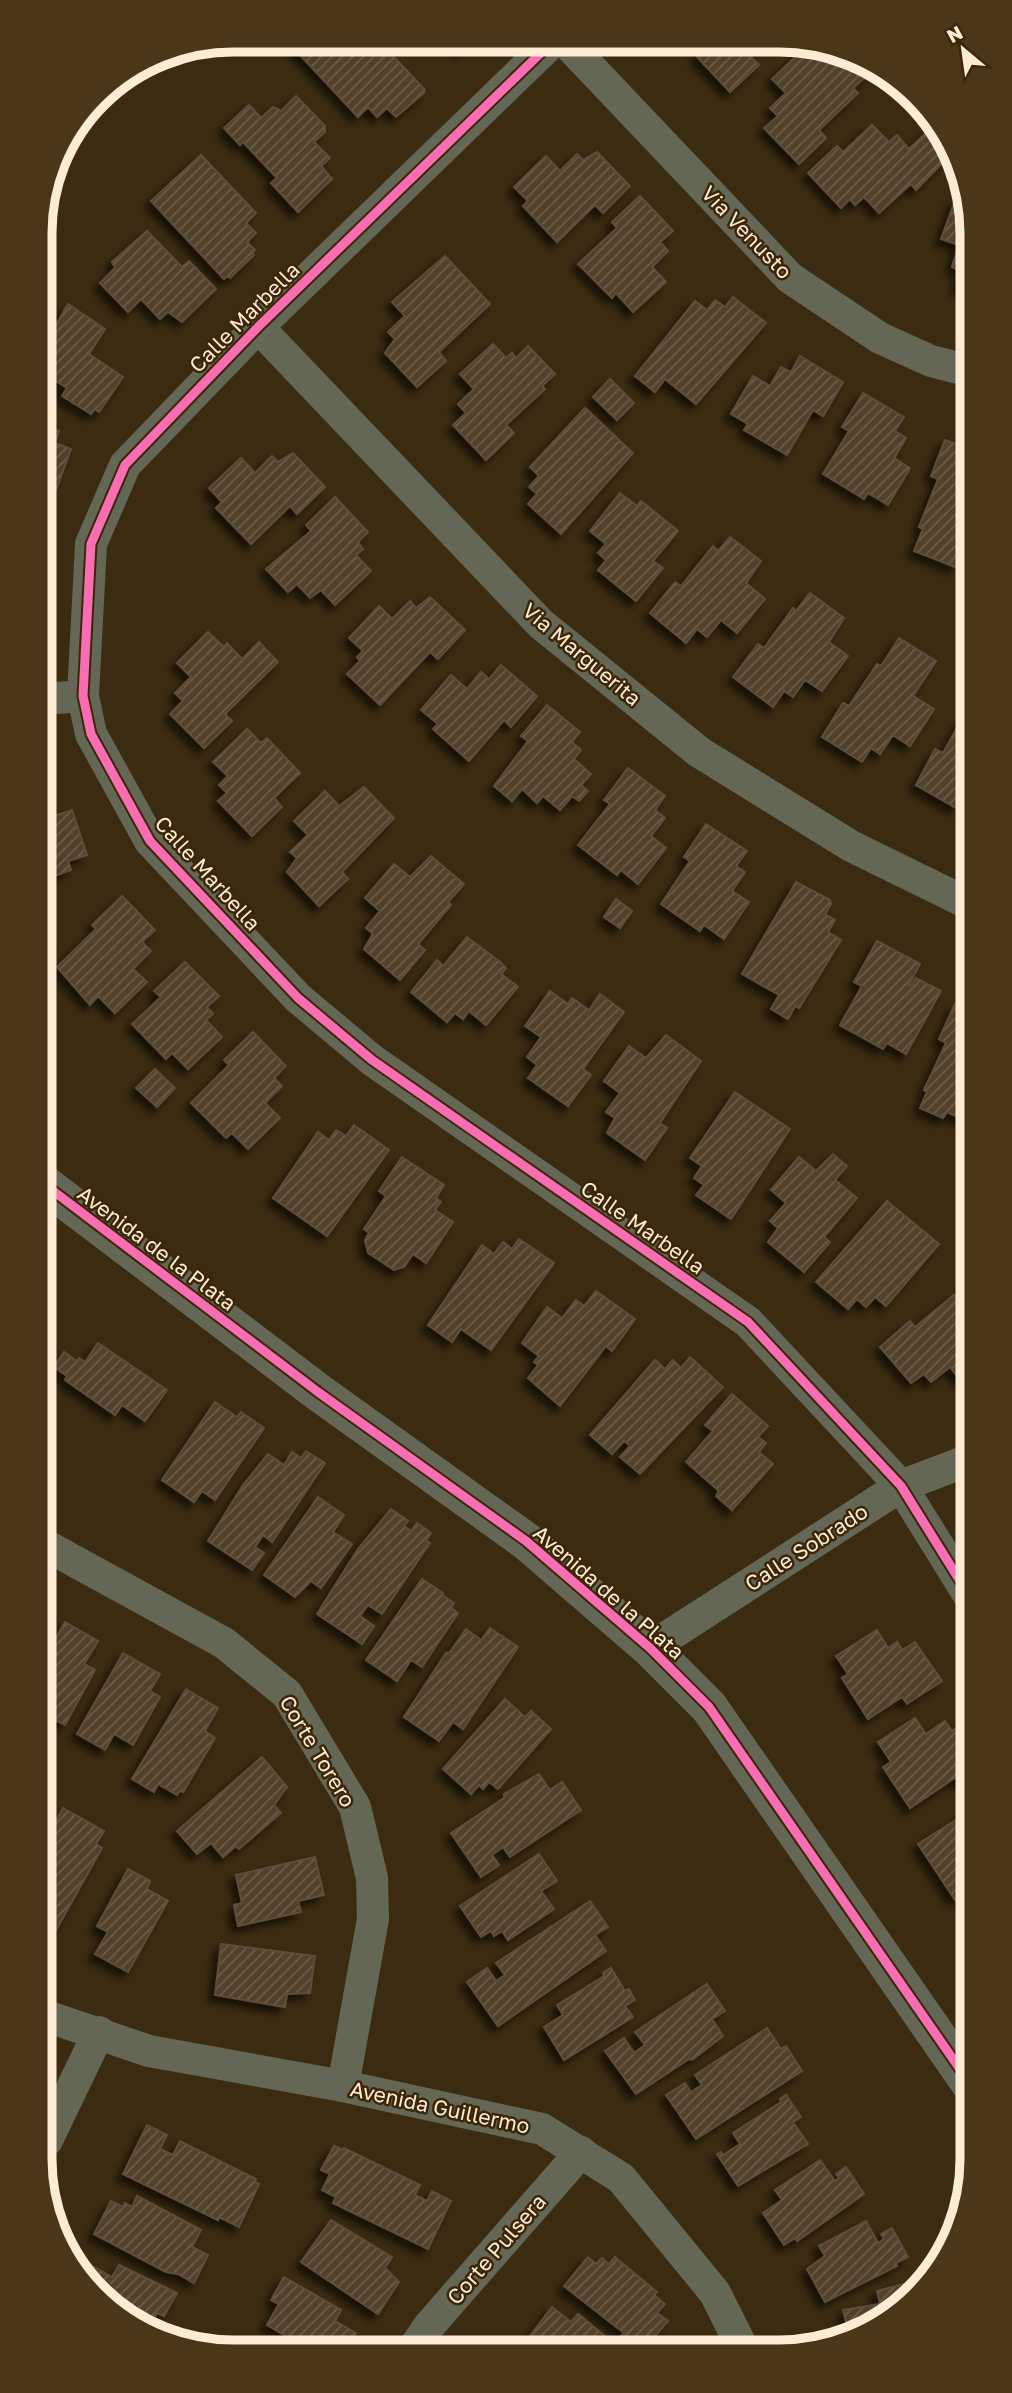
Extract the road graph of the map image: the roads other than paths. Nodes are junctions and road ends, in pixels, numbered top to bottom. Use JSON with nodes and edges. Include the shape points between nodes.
{"nodes":[{"id":1,"x":541,"y":52,"type":"edge"},
{"id":2,"x":576,"y":52,"type":"edge"},
{"id":3,"x":258,"y":327,"type":"junction"},
{"id":4,"x":960,"y":368,"type":"edge"},
{"id":5,"x":83,"y":696,"type":"junction"},
{"id":6,"x":53,"y":698,"type":"edge"},
{"id":7,"x":960,"y":899,"type":"edge"},
{"id":8,"x":53,"y":1190,"type":"edge"},
{"id":9,"x":959,"y":1464,"type":"edge"},
{"id":10,"x":901,"y":1486,"type":"junction"},
{"id":11,"x":52,"y":1549,"type":"edge"},
{"id":12,"x":959,"y":1580,"type":"edge"},
{"id":13,"x":650,"y":1648,"type":"junction"},
{"id":14,"x":52,"y":2018,"type":"edge"},
{"id":15,"x":99,"y":2032,"type":"junction"},
{"id":16,"x":959,"y":2068,"type":"edge"},
{"id":17,"x":343,"y":2086,"type":"junction"},
{"id":18,"x":52,"y":2130,"type":"edge"},
{"id":19,"x":580,"y":2152,"type":"junction"},
{"id":20,"x":420,"y":2340,"type":"edge"},
{"id":21,"x":738,"y":2340,"type":"edge"}],
"edges":[{"from":1,"to":3,"type":"street","name":"Calle Marbella"},
{"from":2,"to":4,"type":"street","name":"Via Venusto","via":[[790,278],[880,338]]},
{"from":3,"to":5,"type":"street","name":"Calle Marbella","via":[[125,465],[91,544]]},
{"from":3,"to":7,"type":"street","name":"Via Marguerita","via":[[541,624],[699,752],[851,846]]},
{"from":5,"to":6,"type":"street"},
{"from":5,"to":10,"type":"street","name":"Calle Marbella","via":[[91,734],[150,841],[298,998],[372,1060],[748,1322]]},
{"from":8,"to":13,"type":"street","name":"Avenida de la Plata","via":[[318,1392],[526,1541]]},
{"from":9,"to":10,"type":"street","name":"Calle Sobrado"},
{"from":10,"to":12,"type":"street","name":"Calle Marbella"},
{"from":10,"to":13,"type":"street","name":"Calle Sobrado"},
{"from":11,"to":17,"type":"street","name":"Corte Torero","via":[[224,1643],[287,1694],[355,1807],[372,1878],[373,1919]]},
{"from":13,"to":16,"type":"street","name":"Avenida de la Plata","via":[[709,1707]]},
{"from":14,"to":15,"type":"street","name":"Avenida Guillermo"},
{"from":15,"to":17,"type":"street","name":"Avenida Guillermo","via":[[149,2051]]},
{"from":15,"to":18,"type":"street"},
{"from":17,"to":19,"type":"street","name":"Avenida Guillermo","via":[[542,2129]]},
{"from":19,"to":20,"type":"street","name":"Corte Pulsera"},
{"from":19,"to":21,"type":"street","name":"Avenida Guillermo","via":[[621,2178],[715,2293]]}]}
